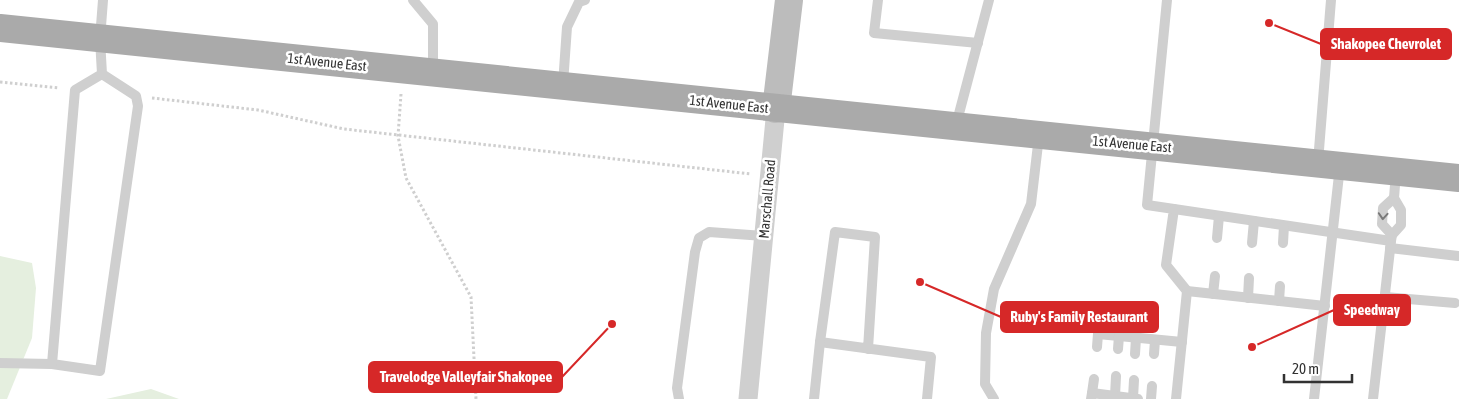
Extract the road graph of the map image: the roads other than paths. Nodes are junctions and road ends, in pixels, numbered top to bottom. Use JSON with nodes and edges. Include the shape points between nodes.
{"nodes":[{"id":1,"x":103,"y":0,"type":"edge"},
{"id":2,"x":413,"y":0,"type":"edge"},
{"id":3,"x":789,"y":0,"type":"edge"},
{"id":4,"x":878,"y":0,"type":"edge"},
{"id":5,"x":989,"y":0,"type":"edge"},
{"id":6,"x":1167,"y":0,"type":"edge"},
{"id":7,"x":1331,"y":0,"type":"edge"},
{"id":8,"x":581,"y":1,"type":"edge"},
{"id":9,"x":0,"y":28,"type":"edge"},
{"id":10,"x":100,"y":39,"type":"junction"},
{"id":11,"x":978,"y":44,"type":"junction"},
{"id":12,"x":433,"y":73,"type":"junction"},
{"id":13,"x":102,"y":74,"type":"junction"},
{"id":14,"x":562,"y":86,"type":"junction"},
{"id":15,"x":776,"y":110,"type":"junction"},
{"id":16,"x":955,"y":128,"type":"junction"},
{"id":17,"x":1039,"y":135,"type":"junction"},
{"id":18,"x":1154,"y":146,"type":"junction"},
{"id":19,"x":1329,"y":164,"type":"junction"},
{"id":20,"x":1459,"y":178,"type":"edge"},
{"id":21,"x":1395,"y":185,"type":"junction"},
{"id":22,"x":1174,"y":209,"type":"junction"},
{"id":23,"x":1219,"y":216,"type":"junction"},
{"id":24,"x":1254,"y":221,"type":"junction"},
{"id":25,"x":1284,"y":226,"type":"junction"},
{"id":26,"x":1333,"y":233,"type":"junction"},
{"id":27,"x":764,"y":236,"type":"junction"},
{"id":28,"x":1217,"y":238,"type":"dead end"},
{"id":29,"x":1391,"y":241,"type":"junction"},
{"id":30,"x":1252,"y":243,"type":"dead end"},
{"id":31,"x":1283,"y":243,"type":"dead end"},
{"id":32,"x":1458,"y":256,"type":"edge"},
{"id":33,"x":1214,"y":276,"type":"dead end"},
{"id":34,"x":1249,"y":278,"type":"dead end"},
{"id":35,"x":1280,"y":286,"type":"dead end"},
{"id":36,"x":1186,"y":291,"type":"junction"},
{"id":37,"x":1213,"y":294,"type":"junction"},
{"id":38,"x":1385,"y":297,"type":"junction"},
{"id":39,"x":1248,"y":298,"type":"junction"},
{"id":40,"x":1279,"y":301,"type":"junction"},
{"id":41,"x":1455,"y":304,"type":"dead end"},
{"id":42,"x":1325,"y":306,"type":"junction"},
{"id":43,"x":1118,"y":336,"type":"junction"},
{"id":44,"x":1136,"y":338,"type":"junction"},
{"id":45,"x":1155,"y":340,"type":"junction"},
{"id":46,"x":820,"y":342,"type":"junction"},
{"id":47,"x":1182,"y":342,"type":"junction"},
{"id":48,"x":1097,"y":347,"type":"dead end"},
{"id":49,"x":868,"y":349,"type":"junction"},
{"id":50,"x":1118,"y":350,"type":"dead end"},
{"id":51,"x":1135,"y":354,"type":"dead end"},
{"id":52,"x":1154,"y":354,"type":"dead end"},
{"id":53,"x":0,"y":363,"type":"edge"},
{"id":54,"x":52,"y":364,"type":"junction"},
{"id":55,"x":1116,"y":376,"type":"dead end"},
{"id":56,"x":1094,"y":379,"type":"dead end"},
{"id":57,"x":1134,"y":380,"type":"dead end"},
{"id":58,"x":1152,"y":386,"type":"dead end"},
{"id":59,"x":1092,"y":396,"type":"edge"},
{"id":60,"x":1115,"y":396,"type":"junction"},
{"id":61,"x":1133,"y":398,"type":"edge"},
{"id":62,"x":679,"y":399,"type":"edge"},
{"id":63,"x":748,"y":399,"type":"edge"},
{"id":64,"x":814,"y":399,"type":"edge"},
{"id":65,"x":927,"y":399,"type":"edge"},
{"id":66,"x":994,"y":399,"type":"edge"},
{"id":67,"x":1138,"y":399,"type":"edge"},
{"id":68,"x":1151,"y":399,"type":"edge"},
{"id":69,"x":1176,"y":399,"type":"edge"},
{"id":70,"x":1314,"y":399,"type":"edge"},
{"id":71,"x":1373,"y":399,"type":"edge"}],
"edges":[{"from":1,"to":10,"type":"lane"},
{"from":2,"to":12,"type":"lane","via":[[433,24]]},
{"from":3,"to":15,"type":"main road","name":"Marschall Road"},
{"from":4,"to":11,"type":"lane","via":[[874,33]]},
{"from":5,"to":11,"type":"lane"},
{"from":6,"to":18,"type":"lane"},
{"from":7,"to":19,"type":"lane"},
{"from":8,"to":14,"type":"lane","via":[[567,27]]},
{"from":9,"to":10,"type":"main road","name":"1st Avenue East"},
{"from":10,"to":12,"type":"main road","name":"1st Avenue East"},
{"from":10,"to":13,"type":"lane"},
{"from":11,"to":16,"type":"lane"},
{"from":12,"to":14,"type":"main road","name":"1st Avenue East"},
{"from":13,"to":54,"type":"lane","via":[[75,90]]},
{"from":13,"to":54,"type":"lane","via":[[136,96],[138,106],[100,371]]},
{"from":14,"to":15,"type":"main road","name":"1st Avenue East"},
{"from":15,"to":16,"type":"main road","name":"1st Avenue East"},
{"from":15,"to":27,"type":"street","name":"Marschall Road"},
{"from":16,"to":17,"type":"main road","name":"1st Avenue East"},
{"from":17,"to":18,"type":"main road","name":"1st Avenue East"},
{"from":17,"to":66,"type":"lane","via":[[1031,204],[994,289],[986,333],[985,384]]},
{"from":18,"to":19,"type":"main road","name":"1st Avenue East"},
{"from":18,"to":22,"type":"lane","via":[[1147,205]]},
{"from":19,"to":21,"type":"main road","name":"1st Avenue East"},
{"from":19,"to":26,"type":"lane"},
{"from":20,"to":21,"type":"main road","name":"1st Avenue East"},
{"from":21,"to":29,"type":"lane","via":[[1401,225]]},
{"from":21,"to":29,"type":"lane","one_way":true,"via":[[1383,208],[1382,224]]},
{"from":22,"to":23,"type":"lane"},
{"from":22,"to":36,"type":"lane","via":[[1166,266]]},
{"from":23,"to":24,"type":"lane"},
{"from":23,"to":28,"type":"lane"},
{"from":24,"to":25,"type":"lane"},
{"from":24,"to":30,"type":"lane"},
{"from":25,"to":26,"type":"lane"},
{"from":25,"to":31,"type":"lane"},
{"from":26,"to":29,"type":"lane"},
{"from":26,"to":42,"type":"lane"},
{"from":27,"to":62,"type":"lane","via":[[709,232],[699,238],[676,388]]},
{"from":27,"to":63,"type":"street","name":"Marschall Road"},
{"from":29,"to":32,"type":"lane"},
{"from":29,"to":38,"type":"lane"},
{"from":33,"to":37,"type":"lane"},
{"from":34,"to":39,"type":"lane"},
{"from":35,"to":40,"type":"lane"},
{"from":36,"to":37,"type":"lane"},
{"from":36,"to":47,"type":"lane"},
{"from":37,"to":39,"type":"lane"},
{"from":38,"to":41,"type":"lane"},
{"from":38,"to":71,"type":"lane"},
{"from":39,"to":40,"type":"lane"},
{"from":40,"to":42,"type":"lane"},
{"from":42,"to":70,"type":"lane"},
{"from":43,"to":44,"type":"lane"},
{"from":43,"to":48,"type":"lane","via":[[1098,334]]},
{"from":43,"to":50,"type":"lane"},
{"from":44,"to":45,"type":"lane"},
{"from":44,"to":51,"type":"lane"},
{"from":45,"to":47,"type":"lane"},
{"from":45,"to":52,"type":"lane"},
{"from":46,"to":49,"type":"lane"},
{"from":46,"to":49,"type":"lane","via":[[835,232],[875,237]]},
{"from":46,"to":64,"type":"lane"},
{"from":47,"to":69,"type":"lane"},
{"from":49,"to":65,"type":"lane","via":[[932,358]]},
{"from":53,"to":54,"type":"lane"},
{"from":55,"to":60,"type":"lane"},
{"from":56,"to":59,"type":"lane"},
{"from":57,"to":61,"type":"lane"},
{"from":58,"to":68,"type":"lane"},
{"from":59,"to":60,"type":"lane"},
{"from":60,"to":61,"type":"lane"},
{"from":61,"to":67,"type":"lane"}]}
